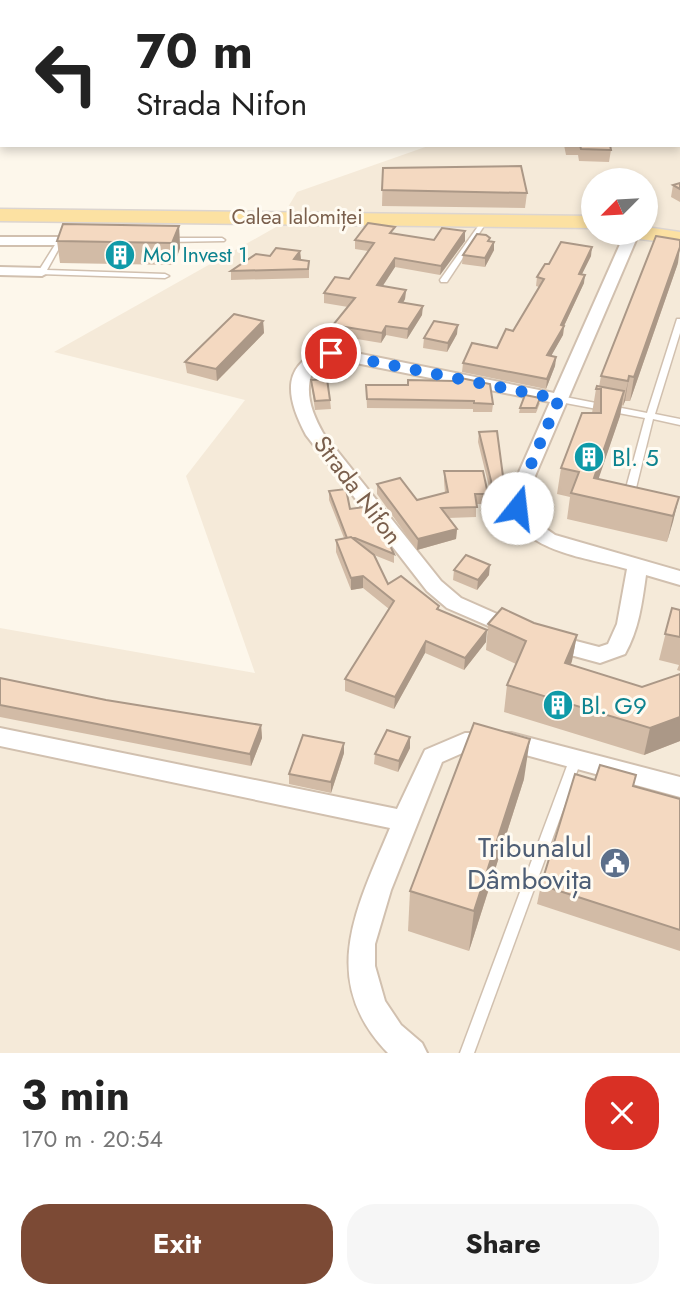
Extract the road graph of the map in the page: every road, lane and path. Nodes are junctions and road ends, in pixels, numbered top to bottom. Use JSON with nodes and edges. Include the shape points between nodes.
{"nodes":[{"id":1,"x":0,"y":215,"type":"edge"},
{"id":2,"x":0,"y":221,"type":"edge"},
{"id":3,"x":581,"y":222,"type":"edge"},
{"id":4,"x":481,"y":226,"type":"junction"},
{"id":5,"x":581,"y":228,"type":"edge"},
{"id":6,"x":658,"y":229,"type":"edge"},
{"id":7,"x":680,"y":232,"type":"edge"},
{"id":8,"x":658,"y":236,"type":"edge"},
{"id":9,"x":680,"y":239,"type":"edge"},
{"id":10,"x":156,"y":240,"type":"edge"},
{"id":11,"x":222,"y":240,"type":"dead end"},
{"id":12,"x":0,"y":241,"type":"edge"},
{"id":13,"x":60,"y":241,"type":"junction"},
{"id":14,"x":80,"y":241,"type":"edge"},
{"id":15,"x":627,"y":245,"type":"edge"},
{"id":16,"x":0,"y":271,"type":"edge"},
{"id":17,"x":42,"y":272,"type":"junction"},
{"id":18,"x":165,"y":276,"type":"dead end"},
{"id":19,"x":444,"y":280,"type":"dead end"},
{"id":20,"x":680,"y":321,"type":"edge"},
{"id":21,"x":559,"y":399,"type":"junction"},
{"id":22,"x":650,"y":416,"type":"junction"},
{"id":23,"x":680,"y":422,"type":"edge"},
{"id":24,"x":643,"y":503,"type":"edge"},
{"id":25,"x":637,"y":567,"type":"junction"},
{"id":26,"x":680,"y":578,"type":"edge"},
{"id":27,"x":0,"y":737,"type":"edge"},
{"id":28,"x":576,"y":758,"type":"junction"},
{"id":29,"x":680,"y":787,"type":"edge"},
{"id":30,"x":404,"y":821,"type":"junction"},
{"id":31,"x":412,"y":1053,"type":"edge"},
{"id":32,"x":467,"y":1053,"type":"edge"}],
"edges":[{"from":1,"to":3,"type":"main road","name":"Calea Ialomiței"},
{"from":2,"to":4,"type":"main road","name":"Calea Ialomiței"},
{"from":4,"to":5,"type":"main road","name":"Calea Ialomiței"},
{"from":4,"to":19,"type":"lane"},
{"from":6,"to":7,"type":"main road"},
{"from":8,"to":9,"type":"main road"},
{"from":10,"to":11,"type":"lane"},
{"from":12,"to":13,"type":"street"},
{"from":13,"to":14,"type":"lane"},
{"from":13,"to":17,"type":"lane"},
{"from":15,"to":21,"type":"street"},
{"from":16,"to":17,"type":"street"},
{"from":17,"to":18,"type":"lane"},
{"from":20,"to":22,"type":"lane"},
{"from":21,"to":22,"type":"lane"},
{"from":21,"to":25,"type":"street","via":[[517,497],[522,521],[548,539]]},
{"from":21,"to":25,"type":"street","name":"Strada Nifon","via":[[331,353],[313,358],[299,379],[303,412],[316,435],[417,568],[454,603],[545,641],[587,653],[610,653],[622,644]]},
{"from":22,"to":23,"type":"lane"},
{"from":22,"to":24,"type":"lane","via":[[631,488]]},
{"from":25,"to":26,"type":"street"},
{"from":27,"to":30,"type":"street"},
{"from":28,"to":29,"type":"street"},
{"from":28,"to":30,"type":"street","via":[[511,743],[465,742],[448,747],[433,756]]},
{"from":28,"to":32,"type":"lane"},
{"from":30,"to":31,"type":"street","via":[[360,951],[376,1012],[387,1032]]}]}
